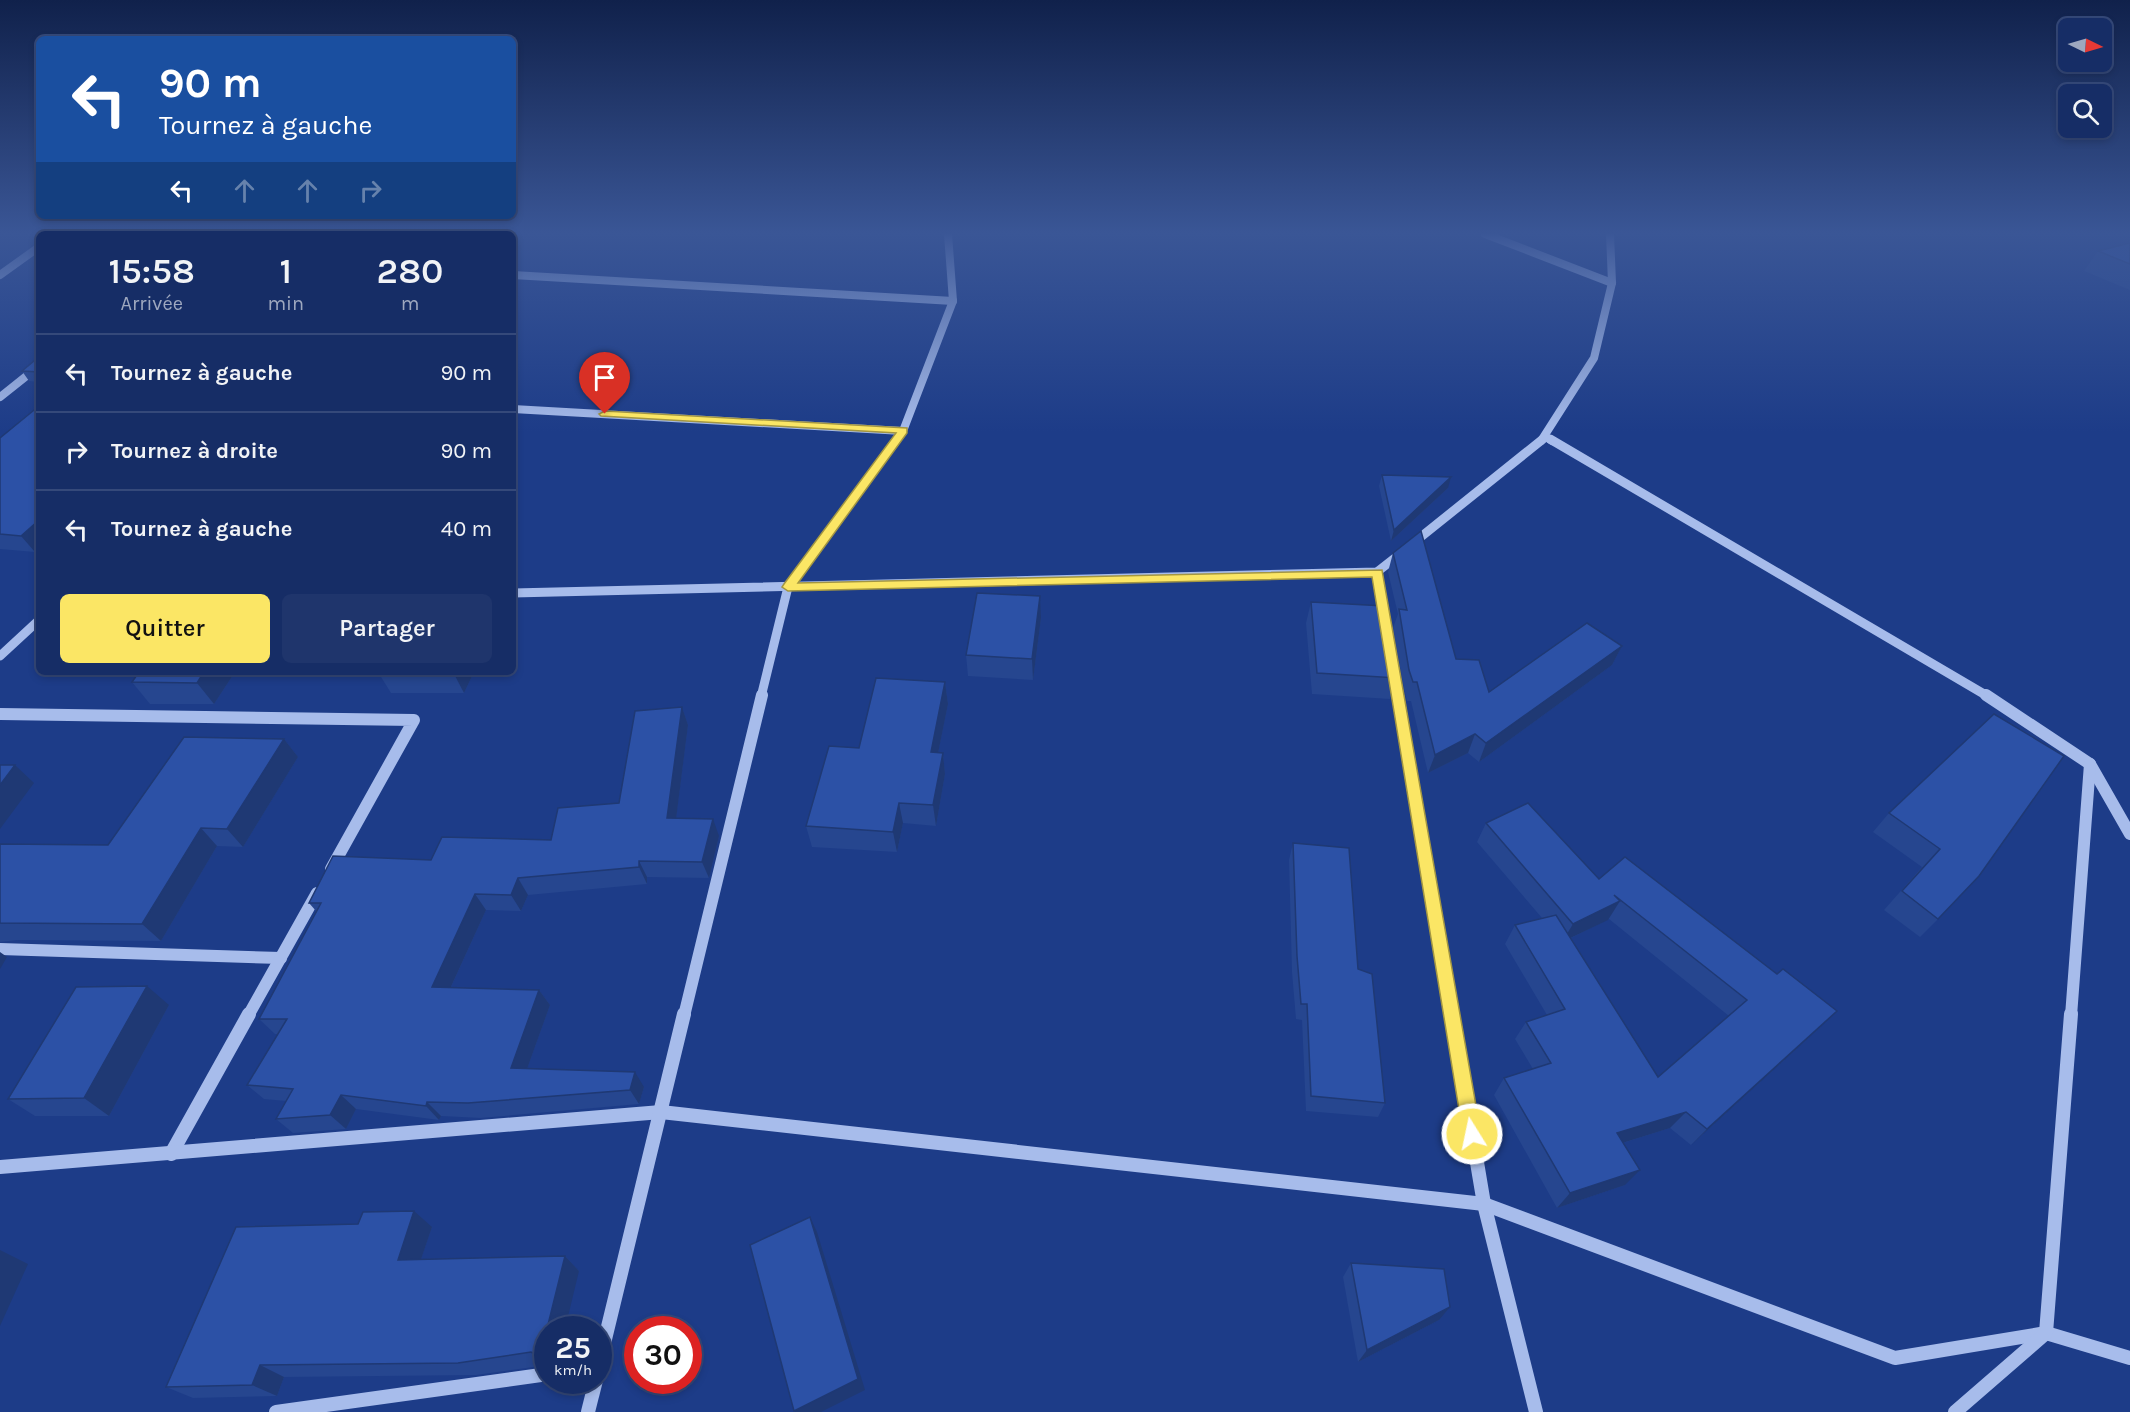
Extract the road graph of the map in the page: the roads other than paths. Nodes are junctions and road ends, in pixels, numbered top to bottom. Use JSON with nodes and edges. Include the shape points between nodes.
{"nodes":[{"id":1,"x":933,"y":300,"type":"edge"},
{"id":2,"x":1608,"y":300,"type":"edge"},
{"id":3,"x":952,"y":301,"type":"joint"},
{"id":4,"x":36,"y":368,"type":"edge"},
{"id":5,"x":0,"y":397,"type":"edge"},
{"id":6,"x":516,"y":409,"type":"edge"},
{"id":7,"x":903,"y":431,"type":"junction"},
{"id":8,"x":1546,"y":437,"type":"junction"},
{"id":9,"x":1377,"y":573,"type":"junction"},
{"id":10,"x":788,"y":587,"type":"junction"},
{"id":11,"x":516,"y":593,"type":"edge"},
{"id":12,"x":36,"y":623,"type":"edge"},
{"id":13,"x":1387,"y":631,"type":"edge"},
{"id":14,"x":1391,"y":654,"type":"edge"},
{"id":15,"x":0,"y":656,"type":"edge"},
{"id":16,"x":0,"y":714,"type":"edge"},
{"id":17,"x":2090,"y":764,"type":"junction"},
{"id":18,"x":2130,"y":834,"type":"edge"},
{"id":19,"x":0,"y":949,"type":"edge"},
{"id":20,"x":281,"y":958,"type":"junction"},
{"id":21,"x":661,"y":1112,"type":"junction"},
{"id":22,"x":171,"y":1154,"type":"junction"},
{"id":23,"x":0,"y":1167,"type":"edge"},
{"id":24,"x":1484,"y":1204,"type":"junction"},
{"id":25,"x":611,"y":1316,"type":"edge"},
{"id":26,"x":2046,"y":1333,"type":"junction"},
{"id":27,"x":2130,"y":1358,"type":"edge"},
{"id":28,"x":534,"y":1376,"type":"edge"},
{"id":29,"x":592,"y":1394,"type":"edge"},
{"id":30,"x":276,"y":1412,"type":"edge"},
{"id":31,"x":588,"y":1412,"type":"edge"},
{"id":32,"x":1536,"y":1412,"type":"edge"},
{"id":33,"x":1955,"y":1412,"type":"edge"}],
"edges":[{"from":1,"to":3,"type":"street"},
{"from":2,"to":8,"type":"street","via":[[1594,358]]},
{"from":3,"to":7,"type":"street"},
{"from":4,"to":5,"type":"street"},
{"from":6,"to":7,"type":"street"},
{"from":7,"to":10,"type":"street"},
{"from":8,"to":9,"type":"street"},
{"from":8,"to":17,"type":"street","via":[[2001,704]]},
{"from":9,"to":10,"type":"street"},
{"from":9,"to":13,"type":"street"},
{"from":10,"to":11,"type":"street"},
{"from":10,"to":21,"type":"street"},
{"from":12,"to":15,"type":"street"},
{"from":14,"to":24,"type":"street"},
{"from":16,"to":20,"type":"street","via":[[414,720]]},
{"from":17,"to":18,"type":"street"},
{"from":17,"to":26,"type":"street"},
{"from":19,"to":20,"type":"street"},
{"from":20,"to":22,"type":"street"},
{"from":21,"to":22,"type":"street"},
{"from":21,"to":24,"type":"street"},
{"from":21,"to":25,"type":"street"},
{"from":22,"to":23,"type":"street"},
{"from":24,"to":26,"type":"street","via":[[1895,1358]]},
{"from":24,"to":32,"type":"street"},
{"from":26,"to":27,"type":"street"},
{"from":26,"to":33,"type":"street"},
{"from":28,"to":30,"type":"street"},
{"from":29,"to":31,"type":"street"}]}
